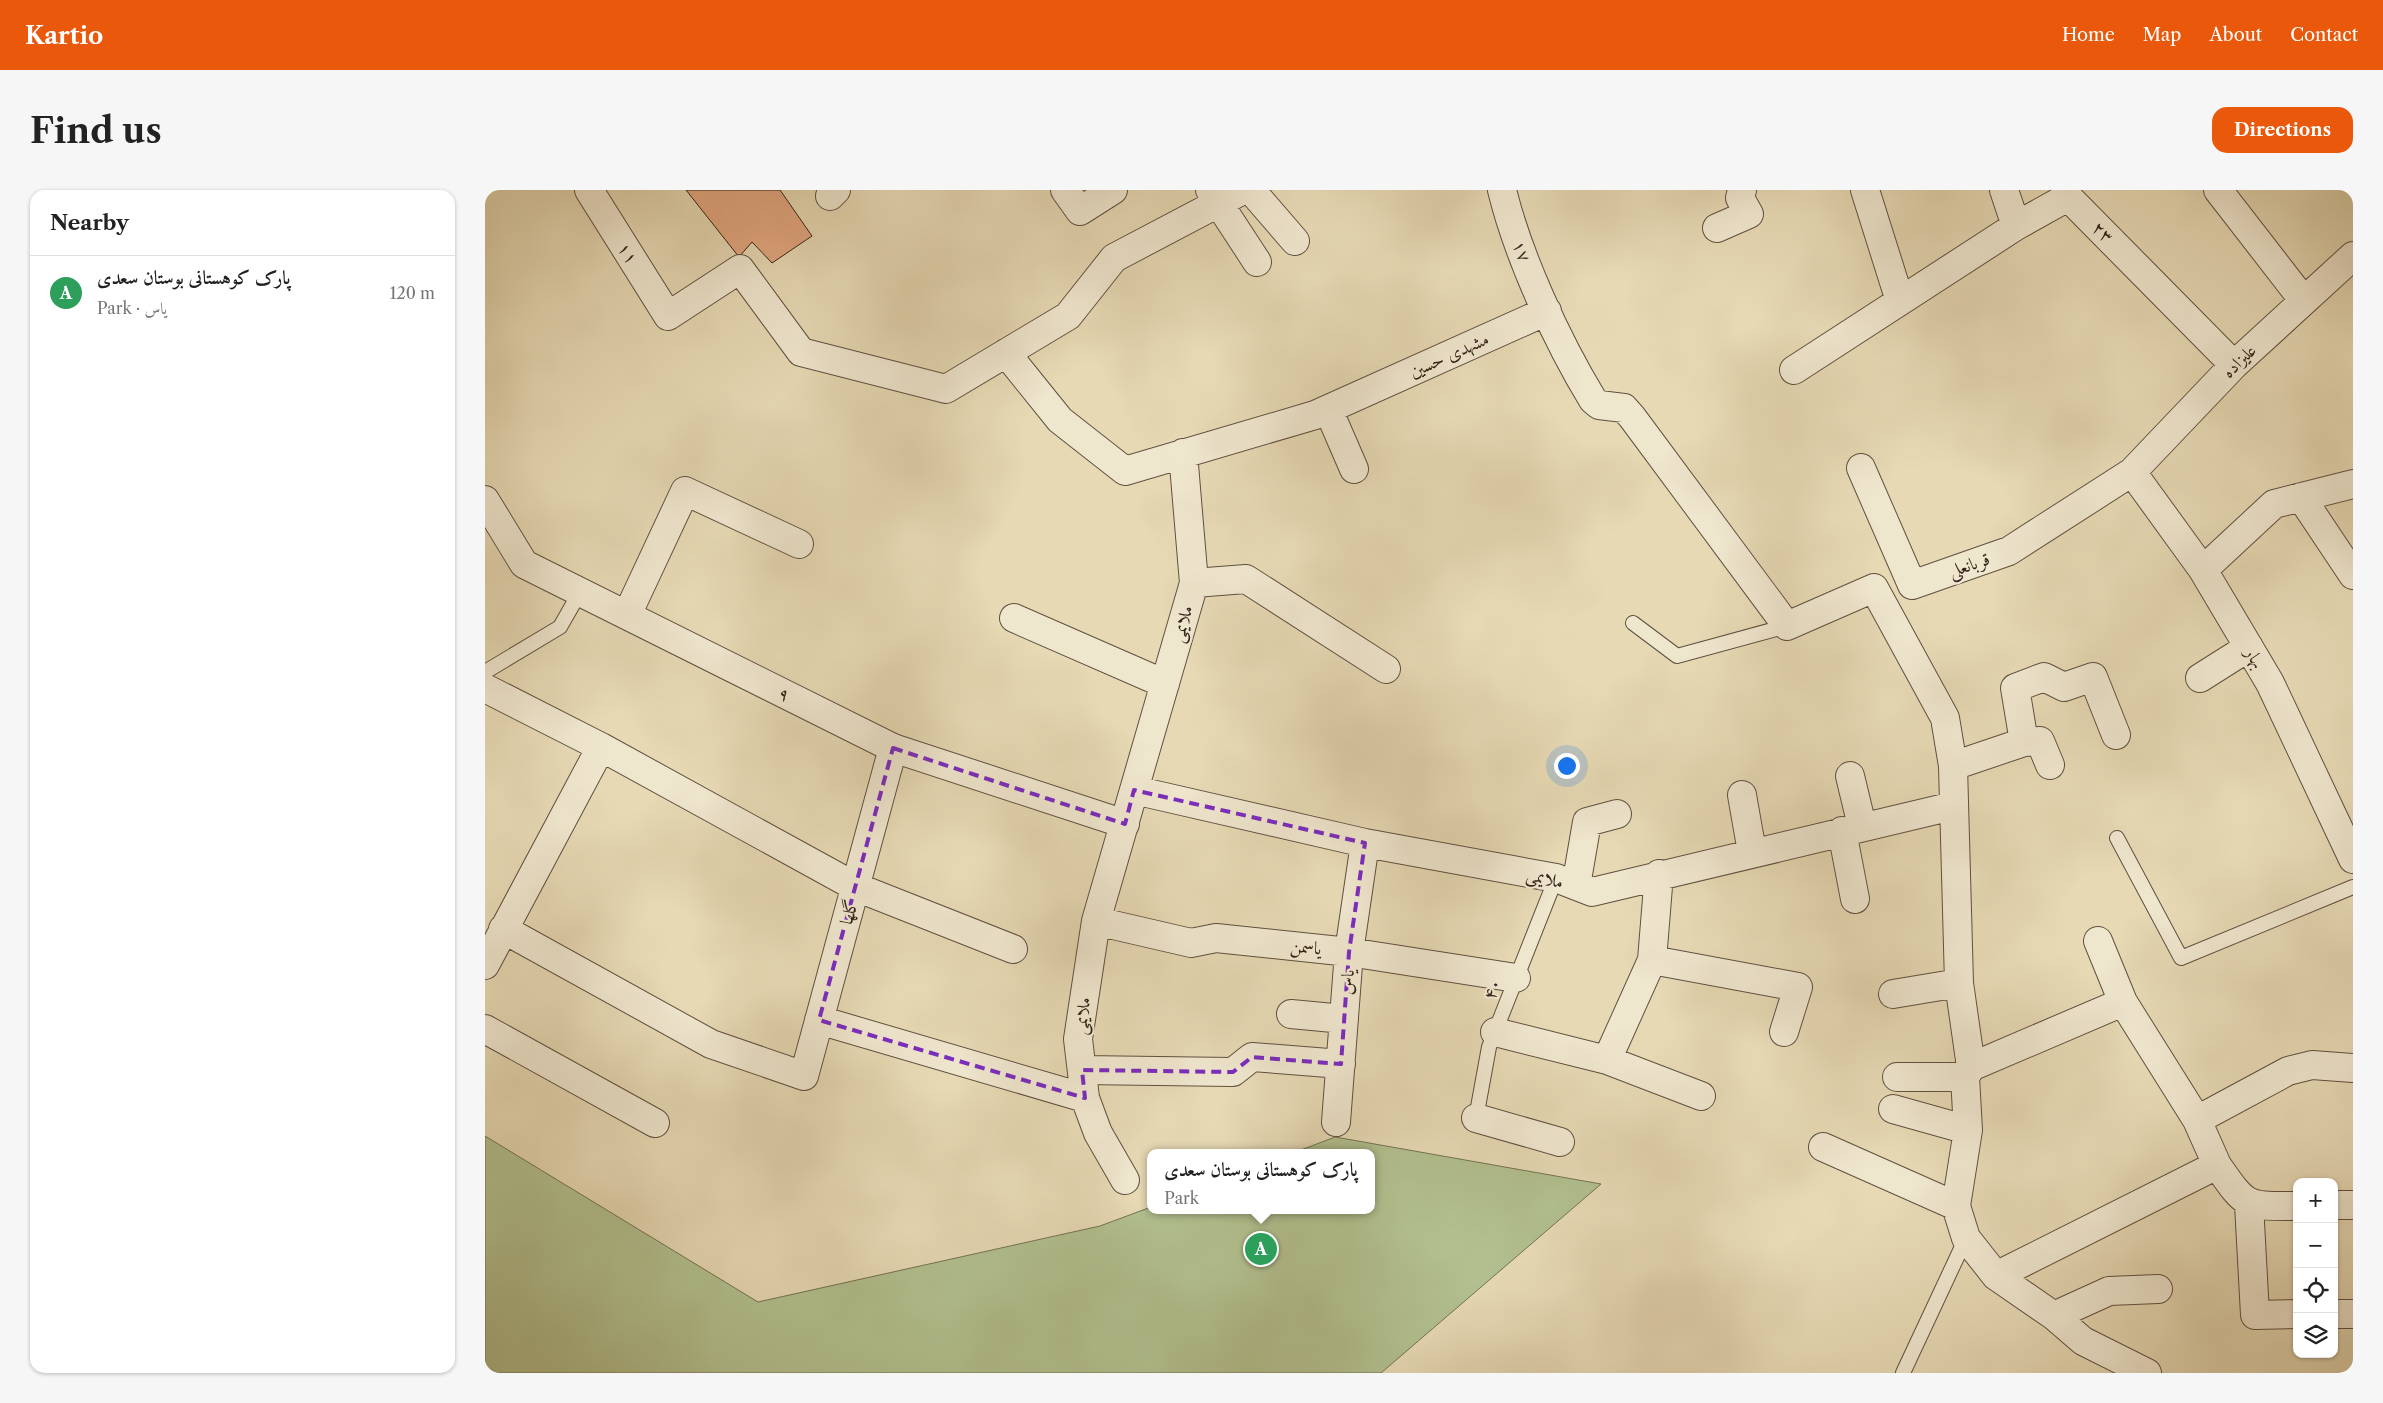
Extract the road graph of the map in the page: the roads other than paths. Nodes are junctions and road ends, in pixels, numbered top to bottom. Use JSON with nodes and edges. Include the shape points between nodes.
{"nodes":[{"id":1,"x":589,"y":190,"type":"edge"},
{"id":2,"x":1065,"y":190,"type":"edge"},
{"id":3,"x":1113,"y":190,"type":"edge"},
{"id":4,"x":1243,"y":190,"type":"edge"},
{"id":5,"x":1251,"y":190,"type":"edge"},
{"id":6,"x":1502,"y":190,"type":"edge"},
{"id":7,"x":1742,"y":190,"type":"edge"},
{"id":8,"x":1865,"y":190,"type":"edge"},
{"id":9,"x":2004,"y":190,"type":"edge"},
{"id":10,"x":2219,"y":190,"type":"edge"},
{"id":11,"x":1214,"y":196,"type":"edge"},
{"id":12,"x":2016,"y":226,"type":"junction"},
{"id":13,"x":1717,"y":228,"type":"dead end"},
{"id":14,"x":1295,"y":241,"type":"dead end"},
{"id":15,"x":2353,"y":256,"type":"edge"},
{"id":16,"x":1257,"y":262,"type":"dead end"},
{"id":17,"x":1900,"y":301,"type":"junction"},
{"id":18,"x":2304,"y":301,"type":"junction"},
{"id":19,"x":1547,"y":311,"type":"junction"},
{"id":20,"x":1006,"y":353,"type":"junction"},
{"id":21,"x":2234,"y":365,"type":"junction"},
{"id":22,"x":1794,"y":370,"type":"dead end"},
{"id":23,"x":1328,"y":409,"type":"junction"},
{"id":24,"x":1183,"y":454,"type":"junction"},
{"id":25,"x":1861,"y":468,"type":"dead end"},
{"id":26,"x":1355,"y":469,"type":"dead end"},
{"id":27,"x":2132,"y":472,"type":"junction"},
{"id":28,"x":2353,"y":484,"type":"edge"},
{"id":29,"x":2301,"y":497,"type":"junction"},
{"id":30,"x":485,"y":500,"type":"edge"},
{"id":31,"x":799,"y":544,"type":"dead end"},
{"id":32,"x":2203,"y":570,"type":"junction"},
{"id":33,"x":2353,"y":576,"type":"edge"},
{"id":34,"x":1194,"y":583,"type":"junction"},
{"id":35,"x":580,"y":592,"type":"junction"},
{"id":36,"x":627,"y":615,"type":"junction"},
{"id":37,"x":1013,"y":618,"type":"dead end"},
{"id":38,"x":1633,"y":623,"type":"dead end"},
{"id":39,"x":1787,"y":626,"type":"junction"},
{"id":40,"x":2249,"y":647,"type":"junction"},
{"id":41,"x":1386,"y":669,"type":"dead end"},
{"id":42,"x":485,"y":672,"type":"edge"},
{"id":43,"x":2200,"y":678,"type":"dead end"},
{"id":44,"x":1165,"y":684,"type":"junction"},
{"id":45,"x":485,"y":688,"type":"edge"},
{"id":46,"x":2116,"y":735,"type":"dead end"},
{"id":47,"x":2024,"y":742,"type":"junction"},
{"id":48,"x":601,"y":747,"type":"junction"},
{"id":49,"x":893,"y":748,"type":"junction"},
{"id":50,"x":2050,"y":765,"type":"dead end"},
{"id":51,"x":1953,"y":766,"type":"junction"},
{"id":52,"x":1850,"y":776,"type":"dead end"},
{"id":53,"x":1134,"y":790,"type":"junction"},
{"id":54,"x":1742,"y":795,"type":"dead end"},
{"id":55,"x":1953,"y":806,"type":"junction"},
{"id":56,"x":1617,"y":814,"type":"dead end"},
{"id":57,"x":1125,"y":824,"type":"junction"},
{"id":58,"x":1852,"y":828,"type":"junction"},
{"id":59,"x":2117,"y":838,"type":"dead end"},
{"id":60,"x":1365,"y":843,"type":"junction"},
{"id":61,"x":1752,"y":852,"type":"junction"},
{"id":62,"x":2353,"y":859,"type":"edge"},
{"id":63,"x":1659,"y":874,"type":"junction"},
{"id":64,"x":1566,"y":882,"type":"junction"},
{"id":65,"x":856,"y":886,"type":"junction"},
{"id":66,"x":2353,"y":886,"type":"edge"},
{"id":67,"x":1855,"y":899,"type":"dead end"},
{"id":68,"x":1096,"y":922,"type":"junction"},
{"id":69,"x":503,"y":929,"type":"junction"},
{"id":70,"x":2098,"y":940,"type":"dead end"},
{"id":71,"x":1013,"y":949,"type":"dead end"},
{"id":72,"x":1349,"y":952,"type":"junction"},
{"id":73,"x":1652,"y":960,"type":"junction"},
{"id":74,"x":485,"y":965,"type":"edge"},
{"id":75,"x":1516,"y":978,"type":"junction"},
{"id":76,"x":1959,"y":983,"type":"junction"},
{"id":77,"x":1893,"y":994,"type":"dead end"},
{"id":78,"x":2123,"y":1002,"type":"junction"},
{"id":79,"x":1291,"y":1014,"type":"dead end"},
{"id":80,"x":1344,"y":1019,"type":"junction"},
{"id":81,"x":819,"y":1020,"type":"junction"},
{"id":82,"x":485,"y":1029,"type":"edge"},
{"id":83,"x":1495,"y":1032,"type":"junction"},
{"id":84,"x":1784,"y":1032,"type":"dead end"},
{"id":85,"x":1607,"y":1060,"type":"junction"},
{"id":86,"x":1341,"y":1064,"type":"junction"},
{"id":87,"x":2353,"y":1068,"type":"edge"},
{"id":88,"x":1082,"y":1070,"type":"junction"},
{"id":89,"x":1968,"y":1072,"type":"junction"},
{"id":90,"x":1897,"y":1077,"type":"dead end"},
{"id":91,"x":1701,"y":1096,"type":"dead end"},
{"id":92,"x":1085,"y":1098,"type":"junction"},
{"id":93,"x":1893,"y":1109,"type":"dead end"},
{"id":94,"x":1476,"y":1118,"type":"joint"},
{"id":95,"x":2197,"y":1120,"type":"junction"},
{"id":96,"x":1336,"y":1122,"type":"dead end"},
{"id":97,"x":655,"y":1123,"type":"dead end"},
{"id":98,"x":1968,"y":1130,"type":"junction"},
{"id":99,"x":1560,"y":1142,"type":"dead end"},
{"id":100,"x":1823,"y":1147,"type":"dead end"},
{"id":101,"x":2217,"y":1165,"type":"junction"},
{"id":102,"x":1125,"y":1180,"type":"dead end"},
{"id":103,"x":2249,"y":1204,"type":"junction"},
{"id":104,"x":2338,"y":1205,"type":"edge"},
{"id":105,"x":2353,"y":1205,"type":"edge"},
{"id":106,"x":1956,"y":1206,"type":"junction"},
{"id":107,"x":2293,"y":1206,"type":"edge"},
{"id":108,"x":1966,"y":1238,"type":"junction"},
{"id":109,"x":1996,"y":1276,"type":"junction"},
{"id":110,"x":2158,"y":1289,"type":"dead end"},
{"id":111,"x":2293,"y":1314,"type":"edge"},
{"id":112,"x":2338,"y":1314,"type":"edge"},
{"id":113,"x":2353,"y":1314,"type":"edge"},
{"id":114,"x":2054,"y":1316,"type":"junction"},
{"id":115,"x":1903,"y":1373,"type":"edge"},
{"id":116,"x":2147,"y":1373,"type":"edge"}],
"edges":[{"from":1,"to":20,"type":"street","name":"۱۱","via":[[668,316],[739,269],[801,352],[946,389]]},
{"from":2,"to":3,"type":"street","via":[[1080,211]]},
{"from":4,"to":11,"type":"street"},
{"from":5,"to":14,"type":"street"},
{"from":6,"to":19,"type":"street","name":"۱۷","via":[[1517,238]]},
{"from":7,"to":13,"type":"street","via":[[1740,198],[1749,214]]},
{"from":8,"to":17,"type":"street"},
{"from":9,"to":12,"type":"street"},
{"from":10,"to":18,"type":"street"},
{"from":11,"to":16,"type":"street"},
{"from":11,"to":20,"type":"street","via":[[1114,258],[1068,316]]},
{"from":12,"to":17,"type":"street","name":"۲۳"},
{"from":12,"to":21,"type":"street","name":"۲۳","via":[[2068,197]]},
{"from":15,"to":18,"type":"street","name":"علیزاده"},
{"from":17,"to":22,"type":"street","name":"۲۳"},
{"from":18,"to":21,"type":"street","name":"علیزاده"},
{"from":19,"to":23,"type":"street","name":"مشهدی حسین"},
{"from":19,"to":39,"type":"street","via":[[1593,400],[1599,405],[1624,408],[1632,417]]},
{"from":20,"to":24,"type":"street","name":"مشهدی حسین","via":[[1060,420],[1125,471]]},
{"from":21,"to":27,"type":"street","name":"علیزاده"},
{"from":23,"to":24,"type":"street","name":"مشهدی حسین"},
{"from":23,"to":26,"type":"street"},
{"from":24,"to":34,"type":"street","name":"ملایمی"},
{"from":25,"to":27,"type":"street","name":"قربانعلی","via":[[1912,585],[2009,551]]},
{"from":27,"to":32,"type":"street","name":"بهار"},
{"from":28,"to":29,"type":"street"},
{"from":29,"to":32,"type":"street","via":[[2274,504]]},
{"from":29,"to":33,"type":"street"},
{"from":30,"to":35,"type":"street","name":"۹","via":[[525,564]]},
{"from":31,"to":36,"type":"street","via":[[685,491]]},
{"from":32,"to":40,"type":"street","name":"بهار"},
{"from":34,"to":41,"type":"street","via":[[1246,579]]},
{"from":34,"to":44,"type":"street","name":"ملایمی"},
{"from":35,"to":36,"type":"street","name":"۹"},
{"from":35,"to":42,"type":"lane","via":[[560,627]]},
{"from":36,"to":49,"type":"street","name":"۹"},
{"from":37,"to":44,"type":"street"},
{"from":38,"to":39,"type":"lane","via":[[1677,656]]},
{"from":39,"to":51,"type":"street","via":[[1874,588],[1945,718]]},
{"from":40,"to":43,"type":"street"},
{"from":40,"to":62,"type":"street","name":"بهار"},
{"from":44,"to":53,"type":"street","name":"ملایمی"},
{"from":45,"to":48,"type":"street"},
{"from":46,"to":47,"type":"street","via":[[2093,677],[2064,687],[2044,677],[2015,688]]},
{"from":47,"to":50,"type":"street","via":[[2040,742]]},
{"from":47,"to":51,"type":"street"},
{"from":48,"to":65,"type":"street"},
{"from":48,"to":69,"type":"street"},
{"from":49,"to":57,"type":"street","name":"۹"},
{"from":49,"to":65,"type":"street","name":"گلها"},
{"from":51,"to":55,"type":"street"},
{"from":52,"to":58,"type":"street"},
{"from":53,"to":57,"type":"street","name":"ملایمی"},
{"from":53,"to":60,"type":"street","name":"ملایمی"},
{"from":54,"to":61,"type":"street"},
{"from":55,"to":58,"type":"street","name":"ملایمی"},
{"from":55,"to":76,"type":"street"},
{"from":56,"to":64,"type":"street","via":[[1587,822]]},
{"from":57,"to":68,"type":"street","name":"ملایمی"},
{"from":58,"to":61,"type":"street","name":"ملایمی"},
{"from":58,"to":67,"type":"street"},
{"from":59,"to":66,"type":"lane","via":[[2181,958]]},
{"from":60,"to":64,"type":"street","name":"ملایمی"},
{"from":60,"to":72,"type":"street","name":"یاس"},
{"from":61,"to":63,"type":"street","name":"ملایمی"},
{"from":63,"to":64,"type":"street","name":"ملایمی","via":[[1592,892]]},
{"from":63,"to":73,"type":"street"},
{"from":64,"to":75,"type":"lane","name":"۴۰"},
{"from":65,"to":71,"type":"street"},
{"from":65,"to":81,"type":"street","name":"گلها"},
{"from":68,"to":72,"type":"street","name":"یاسمن","via":[[1191,942],[1216,938]]},
{"from":68,"to":88,"type":"street","name":"ملایمی","via":[[1079,1039]]},
{"from":69,"to":74,"type":"street"},
{"from":69,"to":81,"type":"street","name":"گلها","via":[[711,1044],[804,1076]]},
{"from":70,"to":78,"type":"street"},
{"from":72,"to":75,"type":"street","name":"یاسمن"},
{"from":72,"to":80,"type":"street","name":"یاس"},
{"from":73,"to":84,"type":"street","via":[[1798,987]]},
{"from":73,"to":85,"type":"street"},
{"from":75,"to":83,"type":"lane","name":"۴۰"},
{"from":76,"to":77,"type":"street"},
{"from":76,"to":89,"type":"street"},
{"from":78,"to":89,"type":"street"},
{"from":78,"to":95,"type":"street"},
{"from":79,"to":80,"type":"street"},
{"from":80,"to":86,"type":"street","name":"یاس"},
{"from":81,"to":92,"type":"street"},
{"from":82,"to":97,"type":"street"},
{"from":83,"to":85,"type":"street"},
{"from":83,"to":94,"type":"lane","name":"۴۰","via":[[1489,1047]]},
{"from":85,"to":91,"type":"street"},
{"from":86,"to":88,"type":"street","via":[[1252,1057],[1233,1072]]},
{"from":86,"to":96,"type":"street","name":"یاس"},
{"from":87,"to":95,"type":"street","via":[[2312,1065],[2288,1071]]},
{"from":88,"to":92,"type":"street","name":"ملایمی"},
{"from":89,"to":90,"type":"street"},
{"from":89,"to":98,"type":"street"},
{"from":92,"to":102,"type":"street","name":"ملایمی","via":[[1099,1133]]},
{"from":93,"to":98,"type":"street"},
{"from":94,"to":99,"type":"street"},
{"from":95,"to":101,"type":"street"},
{"from":98,"to":106,"type":"street"},
{"from":100,"to":106,"type":"street"},
{"from":101,"to":103,"type":"street","via":[[2236,1193]]},
{"from":101,"to":109,"type":"street"},
{"from":103,"to":107,"type":"street"},
{"from":103,"to":111,"type":"street","via":[[2255,1315]]},
{"from":104,"to":105,"type":"street"},
{"from":106,"to":108,"type":"street"},
{"from":108,"to":109,"type":"street"},
{"from":108,"to":115,"type":"lane"},
{"from":109,"to":114,"type":"street"},
{"from":110,"to":114,"type":"street","via":[[2109,1291]]},
{"from":112,"to":113,"type":"street"},
{"from":114,"to":116,"type":"street","via":[[2083,1341]]}]}
